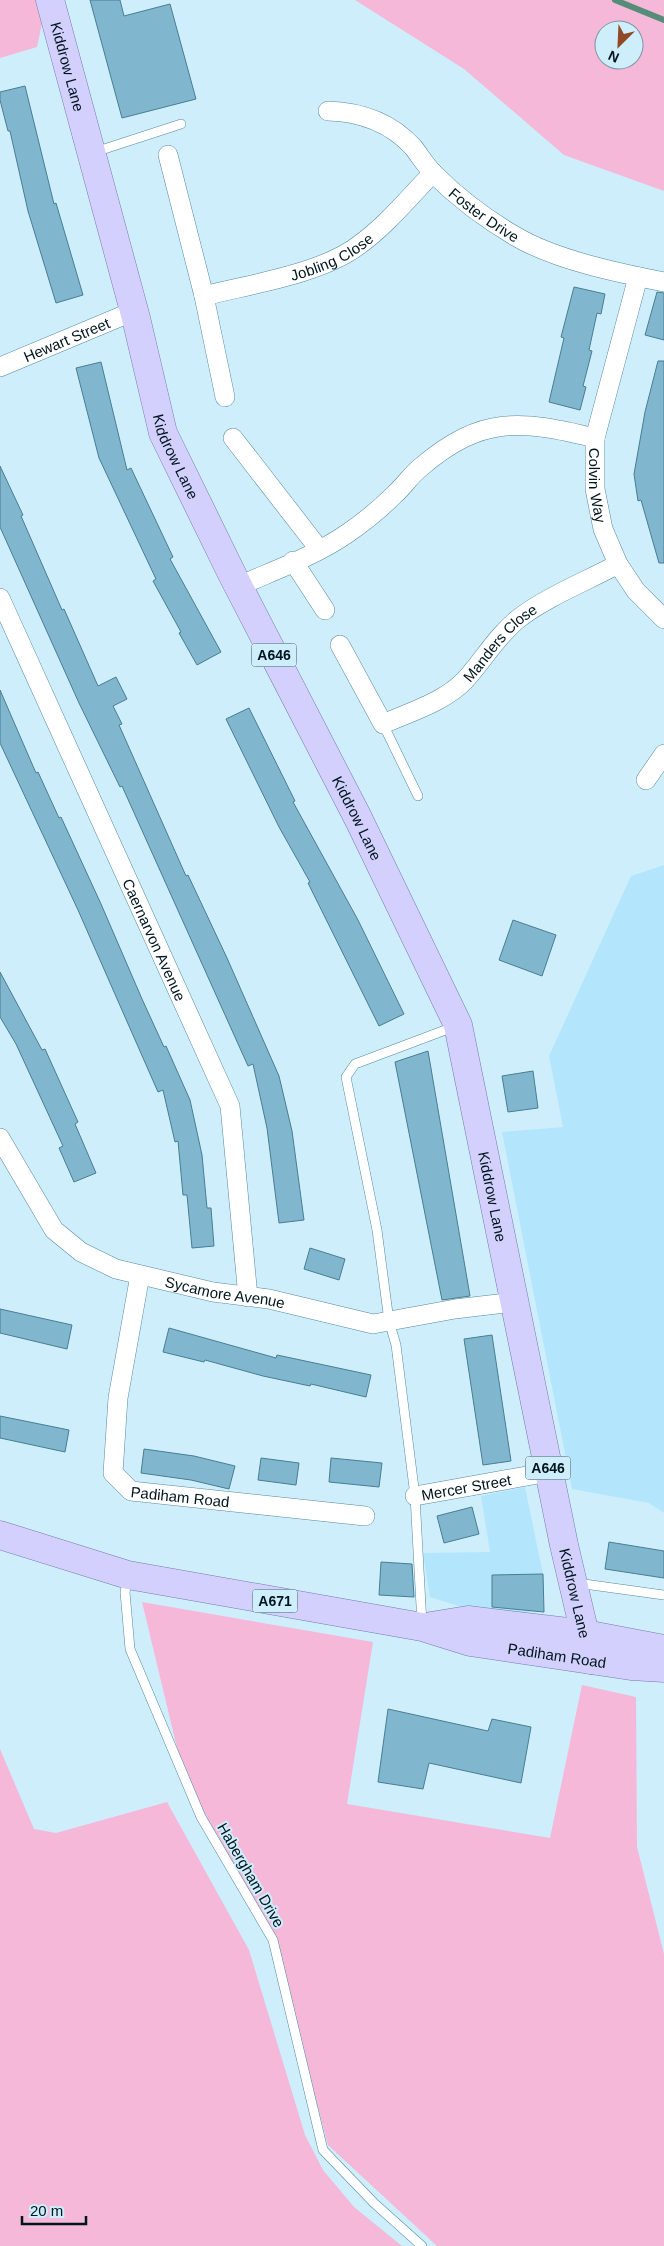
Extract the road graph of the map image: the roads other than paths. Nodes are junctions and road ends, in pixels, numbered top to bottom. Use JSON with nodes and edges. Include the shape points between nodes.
{"nodes":[{"id":1,"x":50,"y":0,"type":"edge"},
{"id":2,"x":328,"y":111,"type":"dead end"},
{"id":3,"x":181,"y":124,"type":"dead end"},
{"id":4,"x":93,"y":153,"type":"junction"},
{"id":5,"x":168,"y":155,"type":"dead end"},
{"id":6,"x":433,"y":173,"type":"junction"},
{"id":7,"x":638,"y":277,"type":"junction"},
{"id":8,"x":664,"y":282,"type":"edge"},
{"id":9,"x":204,"y":296,"type":"junction"},
{"id":10,"x":134,"y":311,"type":"junction"},
{"id":11,"x":0,"y":367,"type":"edge"},
{"id":12,"x":225,"y":398,"type":"dead end"},
{"id":13,"x":233,"y":438,"type":"dead end"},
{"id":14,"x":595,"y":438,"type":"junction"},
{"id":15,"x":319,"y":549,"type":"junction"},
{"id":16,"x":294,"y":561,"type":"junction"},
{"id":17,"x":618,"y":564,"type":"junction"},
{"id":18,"x":239,"y":586,"type":"junction"},
{"id":19,"x":0,"y":598,"type":"edge"},
{"id":20,"x":325,"y":610,"type":"dead end"},
{"id":21,"x":664,"y":620,"type":"edge"},
{"id":22,"x":340,"y":645,"type":"dead end"},
{"id":23,"x":383,"y":724,"type":"junction"},
{"id":24,"x":664,"y":754,"type":"edge"},
{"id":25,"x":646,"y":780,"type":"dead end"},
{"id":26,"x":418,"y":796,"type":"dead end"},
{"id":27,"x":458,"y":1025,"type":"junction"},
{"id":28,"x":0,"y":1138,"type":"edge"},
{"id":29,"x":140,"y":1274,"type":"junction"},
{"id":30,"x":248,"y":1297,"type":"junction"},
{"id":31,"x":514,"y":1302,"type":"junction"},
{"id":32,"x":389,"y":1321,"type":"junction"},
{"id":33,"x":549,"y":1472,"type":"junction"},
{"id":34,"x":415,"y":1496,"type":"junction"},
{"id":35,"x":365,"y":1516,"type":"dead end"},
{"id":36,"x":0,"y":1535,"type":"edge"},
{"id":37,"x":128,"y":1575,"type":"junction"},
{"id":38,"x":574,"y":1582,"type":"junction"},
{"id":39,"x":664,"y":1596,"type":"edge"},
{"id":40,"x":422,"y":1627,"type":"junction"},
{"id":41,"x":585,"y":1634,"type":"junction"},
{"id":42,"x":664,"y":1650,"type":"edge"},
{"id":43,"x":591,"y":1660,"type":"junction"},
{"id":44,"x":664,"y":1668,"type":"edge"},
{"id":45,"x":422,"y":2246,"type":"edge"}],
"edges":[{"from":1,"to":4,"type":"main road","name":"Kiddrow Lane","number":"A646"},
{"from":2,"to":6,"type":"street","name":"Foster Drive","via":[[371,117],[390,128],[412,146]]},
{"from":3,"to":4,"type":"lane"},
{"from":4,"to":10,"type":"main road","name":"Kiddrow Lane","number":"A646"},
{"from":5,"to":9,"type":"street"},
{"from":6,"to":7,"type":"street","name":"Foster Drive","via":[[465,202],[516,237],[554,253]]},
{"from":6,"to":9,"type":"street","name":"Jobling Close","via":[[378,230],[339,258],[319,267]]},
{"from":7,"to":8,"type":"street","name":"Foster Drive"},
{"from":7,"to":14,"type":"street","name":"Colvin Way"},
{"from":9,"to":12,"type":"street"},
{"from":10,"to":11,"type":"street","name":"Hewart Street"},
{"from":10,"to":18,"type":"main road","name":"Kiddrow Lane","number":"A646","via":[[163,433]]},
{"from":13,"to":15,"type":"street"},
{"from":14,"to":15,"type":"street","via":[[554,428],[516,424],[483,429],[454,443],[420,467],[367,519]]},
{"from":14,"to":17,"type":"street","name":"Colvin Way","via":[[595,489],[604,529]]},
{"from":15,"to":16,"type":"street"},
{"from":16,"to":18,"type":"street"},
{"from":16,"to":20,"type":"street"},
{"from":17,"to":21,"type":"street","name":"Colvin Way","via":[[636,591]]},
{"from":17,"to":23,"type":"street","name":"Manders Close","via":[[518,619],[455,689]]},
{"from":18,"to":27,"type":"main road","name":"Kiddrow Lane","number":"A646","via":[[358,818]]},
{"from":19,"to":30,"type":"street","name":"Caernarvon Avenue","via":[[230,1106]]},
{"from":22,"to":23,"type":"street"},
{"from":23,"to":26,"type":"lane"},
{"from":24,"to":25,"type":"street"},
{"from":27,"to":31,"type":"main road","name":"Kiddrow Lane","number":"A646"},
{"from":27,"to":32,"type":"lane","via":[[355,1064],[346,1077],[377,1230]]},
{"from":28,"to":29,"type":"street","name":"Sycamore Avenue","via":[[54,1230],[82,1252],[116,1269]]},
{"from":29,"to":30,"type":"street","name":"Sycamore Avenue"},
{"from":29,"to":35,"type":"street","name":"Padiham Road","via":[[118,1398],[113,1473],[131,1491]]},
{"from":30,"to":32,"type":"street","name":"Sycamore Avenue","via":[[373,1324]]},
{"from":31,"to":32,"type":"street","name":"Sycamore Avenue"},
{"from":31,"to":33,"type":"main road","name":"Kiddrow Lane","number":"A646"},
{"from":32,"to":34,"type":"lane","via":[[396,1345]]},
{"from":33,"to":34,"type":"street","name":"Mercer Street"},
{"from":33,"to":38,"type":"main road","name":"Kiddrow Lane","number":"A646"},
{"from":34,"to":40,"type":"lane"},
{"from":36,"to":37,"type":"main road","name":"Padiham Road","number":"A671"},
{"from":37,"to":40,"type":"main road","name":"Padiham Road","number":"A671"},
{"from":37,"to":45,"type":"lane","name":"Habergham Drive","via":[[125,1592],[130,1649],[201,1817],[273,1940],[323,2150],[374,2203]]},
{"from":38,"to":39,"type":"lane"},
{"from":38,"to":41,"type":"main road","name":"Kiddrow Lane","number":"A646"},
{"from":40,"to":41,"type":"main road","name":"Padiham Road","number":"A671","via":[[468,1620]]},
{"from":40,"to":43,"type":"main road","name":"Padiham Road","number":"A671","via":[[470,1642]]},
{"from":41,"to":42,"type":"main road","name":"Padiham Road","number":"A671"},
{"from":41,"to":43,"type":"main road","name":"Kiddrow Lane","number":"A646"},
{"from":43,"to":44,"type":"main road","name":"Padiham Road","number":"A671"}]}
